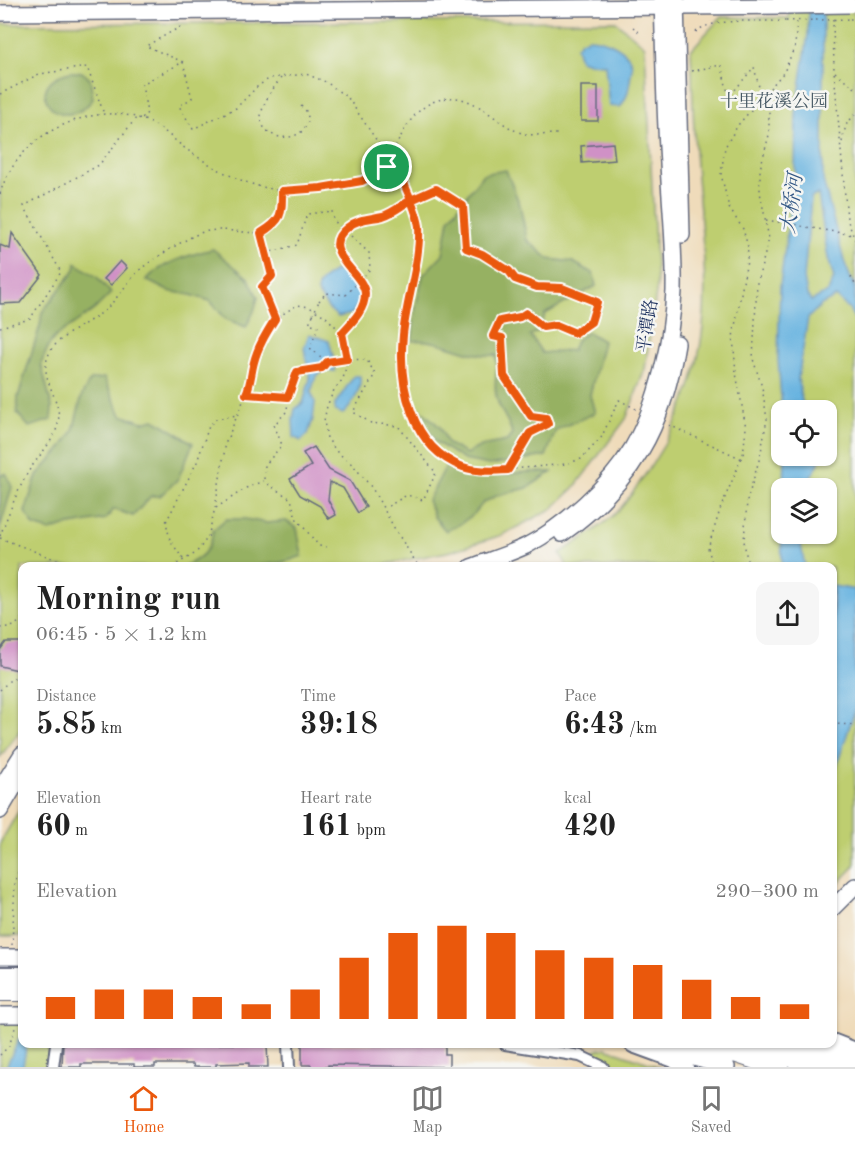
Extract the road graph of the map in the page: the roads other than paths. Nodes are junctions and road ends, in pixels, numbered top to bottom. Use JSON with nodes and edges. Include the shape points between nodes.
{"nodes":[{"id":1,"x":669,"y":3,"type":"edge"},
{"id":2,"x":852,"y":12,"type":"edge"},
{"id":3,"x":0,"y":14,"type":"edge"},
{"id":4,"x":653,"y":417,"type":"junction"},
{"id":5,"x":484,"y":562,"type":"edge"},
{"id":6,"x":511,"y":562,"type":"edge"},
{"id":7,"x":18,"y":760,"type":"edge"},
{"id":8,"x":18,"y":781,"type":"edge"},
{"id":9,"x":0,"y":789,"type":"edge"},
{"id":10,"x":0,"y":812,"type":"edge"},
{"id":11,"x":855,"y":886,"type":"edge"},
{"id":12,"x":837,"y":904,"type":"edge"},
{"id":13,"x":0,"y":957,"type":"edge"},
{"id":14,"x":18,"y":957,"type":"edge"},
{"id":15,"x":0,"y":977,"type":"edge"},
{"id":16,"x":18,"y":977,"type":"edge"},
{"id":17,"x":0,"y":991,"type":"edge"},
{"id":18,"x":18,"y":991,"type":"edge"},
{"id":19,"x":0,"y":1015,"type":"edge"},
{"id":20,"x":18,"y":1015,"type":"edge"},
{"id":21,"x":55,"y":1048,"type":"edge"},
{"id":22,"x":288,"y":1048,"type":"edge"},
{"id":23,"x":530,"y":1048,"type":"edge"},
{"id":24,"x":645,"y":1048,"type":"edge"},
{"id":25,"x":656,"y":1048,"type":"edge"},
{"id":26,"x":695,"y":1048,"type":"edge"},
{"id":27,"x":723,"y":1048,"type":"edge"},
{"id":28,"x":783,"y":1048,"type":"edge"},
{"id":29,"x":802,"y":1048,"type":"edge"},
{"id":30,"x":855,"y":1051,"type":"edge"},
{"id":31,"x":831,"y":1055,"type":"edge"},
{"id":32,"x":855,"y":1064,"type":"edge"},
{"id":33,"x":52,"y":1067,"type":"edge"},
{"id":34,"x":289,"y":1067,"type":"edge"},
{"id":35,"x":603,"y":1067,"type":"edge"},
{"id":36,"x":685,"y":1067,"type":"edge"},
{"id":37,"x":727,"y":1067,"type":"edge"},
{"id":38,"x":754,"y":1067,"type":"edge"},
{"id":39,"x":779,"y":1067,"type":"edge"}],
"edges":[{"from":1,"to":2,"type":"street","bridge":true,"via":[[790,14]]},
{"from":1,"to":3,"type":"street"},
{"from":1,"to":4,"type":"street","name":"平潭路","via":[[683,295],[669,387]]},
{"from":4,"to":5,"type":"street","name":"平潭路","via":[[593,496],[577,510],[526,546]]},
{"from":4,"to":6,"type":"street","name":"平潭路","via":[[641,454],[585,518],[531,554]]},
{"from":7,"to":9,"type":"street"},
{"from":8,"to":10,"type":"street"},
{"from":11,"to":12,"type":"street"},
{"from":13,"to":14,"type":"street","bridge":true},
{"from":15,"to":16,"type":"highway","bridge":true},
{"from":17,"to":18,"type":"highway","bridge":true},
{"from":19,"to":20,"type":"street","bridge":true},
{"from":21,"to":33,"type":"street"},
{"from":22,"to":34,"type":"street"},
{"from":23,"to":35,"type":"street","via":[[580,1056]]},
{"from":24,"to":36,"type":"main road"},
{"from":25,"to":37,"type":"street"},
{"from":26,"to":38,"type":"main road"},
{"from":27,"to":39,"type":"highway"},
{"from":28,"to":31,"type":"highway"},
{"from":29,"to":31,"type":"main road"},
{"from":30,"to":31,"type":"main road"},
{"from":31,"to":32,"type":"street"}]}
